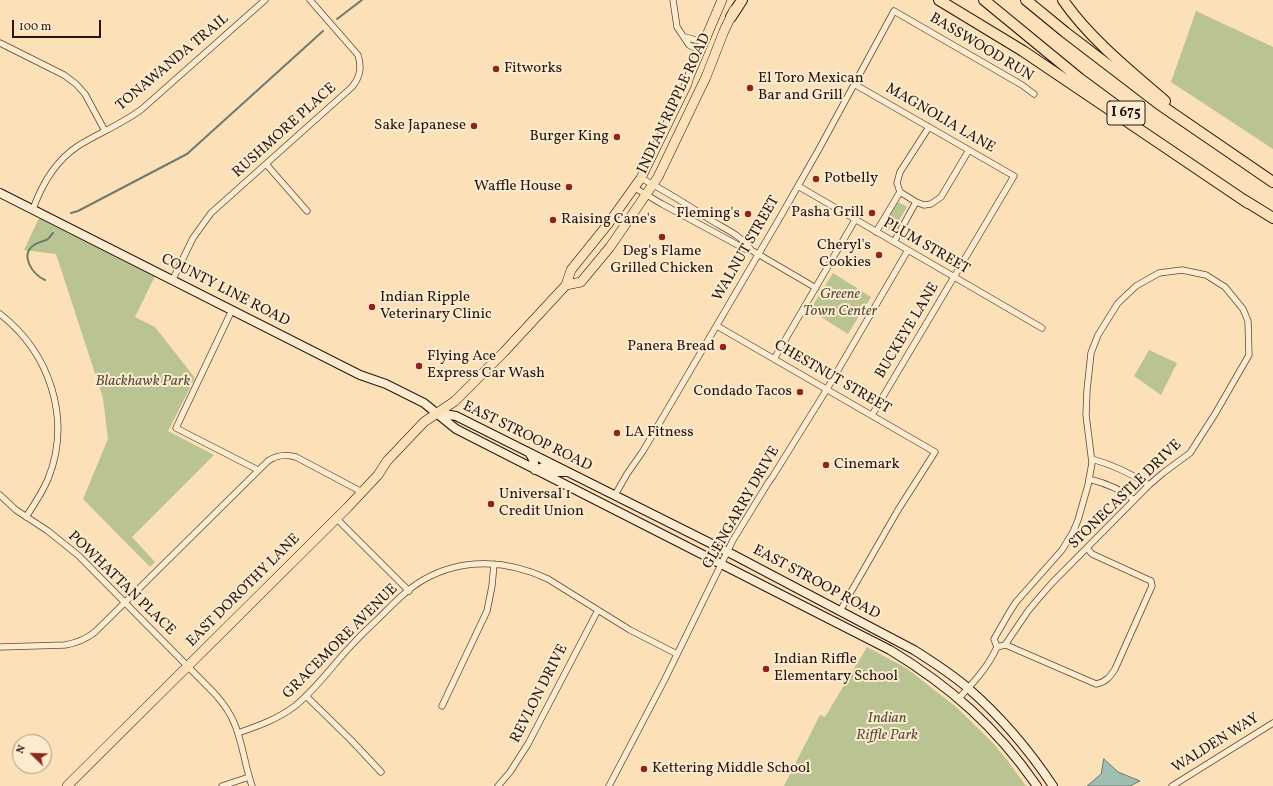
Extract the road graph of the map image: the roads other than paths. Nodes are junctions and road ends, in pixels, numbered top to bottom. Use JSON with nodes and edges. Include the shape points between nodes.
{"nodes":[{"id":1,"x":265,"y":0,"type":"edge"},
{"id":2,"x":310,"y":0,"type":"edge"},
{"id":3,"x":673,"y":0,"type":"edge"},
{"id":4,"x":722,"y":0,"type":"edge"},
{"id":5,"x":738,"y":0,"type":"edge"},
{"id":6,"x":742,"y":0,"type":"edge"},
{"id":7,"x":984,"y":0,"type":"edge"},
{"id":8,"x":1026,"y":0,"type":"edge"},
{"id":9,"x":1063,"y":0,"type":"edge"},
{"id":10,"x":940,"y":1,"type":"edge"},
{"id":11,"x":894,"y":11,"type":"joint"},
{"id":12,"x":731,"y":17,"type":"junction"},
{"id":13,"x":685,"y":37,"type":"junction"},
{"id":14,"x":0,"y":43,"type":"edge"},
{"id":15,"x":702,"y":47,"type":"junction"},
{"id":16,"x":706,"y":77,"type":"junction"},
{"id":17,"x":854,"y":84,"type":"junction"},
{"id":18,"x":1034,"y":94,"type":"dead end"},
{"id":19,"x":929,"y":127,"type":"junction"},
{"id":20,"x":105,"y":131,"type":"junction"},
{"id":21,"x":1219,"y":145,"type":"junction"},
{"id":22,"x":969,"y":150,"type":"junction"},
{"id":23,"x":266,"y":164,"type":"junction"},
{"id":24,"x":1014,"y":176,"type":"joint"},
{"id":25,"x":641,"y":178,"type":"junction"},
{"id":26,"x":1273,"y":182,"type":"edge"},
{"id":27,"x":653,"y":185,"type":"junction"},
{"id":28,"x":798,"y":186,"type":"junction"},
{"id":29,"x":635,"y":188,"type":"junction"},
{"id":30,"x":900,"y":192,"type":"junction"},
{"id":31,"x":0,"y":193,"type":"edge"},
{"id":32,"x":646,"y":194,"type":"junction"},
{"id":33,"x":916,"y":202,"type":"junction"},
{"id":34,"x":1248,"y":203,"type":"junction"},
{"id":35,"x":33,"y":209,"type":"junction"},
{"id":36,"x":307,"y":211,"type":"dead end"},
{"id":37,"x":1273,"y":218,"type":"edge"},
{"id":38,"x":856,"y":220,"type":"junction"},
{"id":39,"x":876,"y":232,"type":"junction"},
{"id":40,"x":894,"y":242,"type":"junction"},
{"id":41,"x":751,"y":250,"type":"junction"},
{"id":42,"x":908,"y":250,"type":"junction"},
{"id":43,"x":759,"y":254,"type":"junction"},
{"id":44,"x":954,"y":277,"type":"junction"},
{"id":45,"x":173,"y":279,"type":"junction"},
{"id":46,"x":566,"y":285,"type":"junction"},
{"id":47,"x":816,"y":288,"type":"junction"},
{"id":48,"x":232,"y":310,"type":"junction"},
{"id":49,"x":0,"y":314,"type":"edge"},
{"id":50,"x":717,"y":326,"type":"junction"},
{"id":51,"x":1042,"y":328,"type":"dead end"},
{"id":52,"x":774,"y":359,"type":"junction"},
{"id":53,"x":827,"y":389,"type":"junction"},
{"id":54,"x":437,"y":413,"type":"junction"},
{"id":55,"x":872,"y":415,"type":"junction"},
{"id":56,"x":529,"y":453,"type":"junction"},
{"id":57,"x":1092,"y":459,"type":"junction"},
{"id":58,"x":258,"y":470,"type":"junction"},
{"id":59,"x":535,"y":470,"type":"junction"},
{"id":60,"x":568,"y":472,"type":"junction"},
{"id":61,"x":1089,"y":478,"type":"junction"},
{"id":62,"x":1149,"y":486,"type":"junction"},
{"id":63,"x":362,"y":492,"type":"junction"},
{"id":64,"x":0,"y":495,"type":"edge"},
{"id":65,"x":615,"y":495,"type":"junction"},
{"id":66,"x":1134,"y":500,"type":"junction"},
{"id":67,"x":26,"y":516,"type":"junction"},
{"id":68,"x":336,"y":518,"type":"junction"},
{"id":69,"x":1087,"y":548,"type":"junction"},
{"id":70,"x":728,"y":552,"type":"junction"},
{"id":71,"x":494,"y":564,"type":"junction"},
{"id":72,"x":722,"y":564,"type":"junction"},
{"id":73,"x":409,"y":590,"type":"junction"},
{"id":74,"x":125,"y":602,"type":"junction"},
{"id":75,"x":598,"y":610,"type":"junction"},
{"id":76,"x":840,"y":612,"type":"junction"},
{"id":77,"x":1006,"y":645,"type":"junction"},
{"id":78,"x":0,"y":647,"type":"edge"},
{"id":79,"x":997,"y":647,"type":"junction"},
{"id":80,"x":677,"y":654,"type":"junction"},
{"id":81,"x":188,"y":666,"type":"junction"},
{"id":82,"x":968,"y":688,"type":"junction"},
{"id":83,"x":306,"y":696,"type":"junction"},
{"id":84,"x":959,"y":698,"type":"junction"},
{"id":85,"x":442,"y":706,"type":"dead end"},
{"id":86,"x":1273,"y":723,"type":"edge"},
{"id":87,"x":238,"y":733,"type":"junction"},
{"id":88,"x":381,"y":772,"type":"dead end"},
{"id":89,"x":249,"y":777,"type":"junction"},
{"id":90,"x":67,"y":786,"type":"edge"},
{"id":91,"x":222,"y":786,"type":"edge"},
{"id":92,"x":252,"y":786,"type":"edge"},
{"id":93,"x":498,"y":786,"type":"edge"},
{"id":94,"x":609,"y":786,"type":"edge"},
{"id":95,"x":1037,"y":786,"type":"edge"},
{"id":96,"x":1053,"y":786,"type":"edge"},
{"id":97,"x":1172,"y":786,"type":"edge"}],
"edges":[{"from":1,"to":20,"type":"street","name":"TONAWANDA TRAIL","via":[[142,109]]},
{"from":2,"to":23,"type":"street","name":"RUSHMORE PLACE","via":[[355,51],[360,60],[359,75],[352,87]]},
{"from":3,"to":13,"type":"street","via":[[677,27]]},
{"from":4,"to":15,"type":"main road","name":"INDIAN RIPPLE ROAD"},
{"from":5,"to":12,"type":"main road","name":"INDIAN RIPPLE ROAD"},
{"from":6,"to":12,"type":"highway"},
{"from":7,"to":34,"type":"highway","number":"I 675","via":[[1079,78]]},
{"from":8,"to":21,"type":"highway","number":"I 675","via":[[1159,104]]},
{"from":9,"to":21,"type":"highway","via":[[1085,27],[1124,65]]},
{"from":10,"to":34,"type":"highway","via":[[1023,50]]},
{"from":11,"to":17,"type":"street","name":"WALNUT STREET"},
{"from":11,"to":18,"type":"street","name":"BASSWOOD RUN","via":[[1022,84]]},
{"from":12,"to":16,"type":"main road","name":"INDIAN RIPPLE ROAD"},
{"from":13,"to":15,"type":"street"},
{"from":13,"to":15,"type":"street","via":[[690,45]]},
{"from":14,"to":20,"type":"street","via":[[64,75],[76,84],[85,94]]},
{"from":15,"to":16,"type":"main road","via":[[710,52],[704,67]]},
{"from":15,"to":25,"type":"main road","name":"INDIAN RIPPLE ROAD","via":[[681,97]]},
{"from":16,"to":27,"type":"main road","name":"INDIAN RIPPLE ROAD"},
{"from":17,"to":19,"type":"street","name":"MAGNOLIA LANE"},
{"from":17,"to":28,"type":"street","name":"WALNUT STREET"},
{"from":19,"to":22,"type":"street","name":"MAGNOLIA LANE"},
{"from":19,"to":30,"type":"street","via":[[900,172],[897,183]]},
{"from":20,"to":35,"type":"street","name":"TONAWANDA TRAIL","via":[[61,160],[46,180]]},
{"from":21,"to":26,"type":"highway","number":"I 675"},
{"from":22,"to":24,"type":"street","name":"MAGNOLIA LANE"},
{"from":22,"to":33,"type":"street","via":[[941,197],[931,204]]},
{"from":23,"to":36,"type":"street"},
{"from":23,"to":45,"type":"street","name":"RUSHMORE PLACE","via":[[205,220]]},
{"from":24,"to":44,"type":"street","name":"BUCKEYE LANE"},
{"from":25,"to":27,"type":"street"},
{"from":25,"to":29,"type":"main road","name":"INDIAN RIPPLE ROAD"},
{"from":27,"to":32,"type":"main road","name":"INDIAN RIPPLE ROAD"},
{"from":27,"to":41,"type":"street","via":[[730,232],[748,244]]},
{"from":28,"to":38,"type":"street","name":"PLUM STREET"},
{"from":28,"to":43,"type":"street","name":"WALNUT STREET"},
{"from":29,"to":32,"type":"street"},
{"from":29,"to":46,"type":"main road","name":"INDIAN RIPPLE ROAD","via":[[571,270]]},
{"from":30,"to":33,"type":"street"},
{"from":30,"to":39,"type":"street"},
{"from":31,"to":35,"type":"main road","name":"COUNTY LINE ROAD"},
{"from":32,"to":41,"type":"street"},
{"from":32,"to":46,"type":"main road","name":"INDIAN RIPPLE ROAD","via":[[610,247],[581,282]]},
{"from":33,"to":40,"type":"street"},
{"from":34,"to":37,"type":"highway","number":"I 675"},
{"from":35,"to":45,"type":"main road","name":"COUNTY LINE ROAD"},
{"from":38,"to":39,"type":"street","name":"PLUM STREET"},
{"from":38,"to":47,"type":"street"},
{"from":39,"to":40,"type":"street","name":"PLUM STREET"},
{"from":40,"to":42,"type":"street","name":"PLUM STREET"},
{"from":41,"to":43,"type":"street"},
{"from":42,"to":44,"type":"street","name":"PLUM STREET"},
{"from":42,"to":53,"type":"street","name":"GLENGARRY DRIVE"},
{"from":43,"to":47,"type":"street"},
{"from":43,"to":50,"type":"street","name":"WALNUT STREET"},
{"from":44,"to":51,"type":"street","name":"PLUM STREET"},
{"from":44,"to":55,"type":"street","name":"BUCKEYE LANE"},
{"from":45,"to":48,"type":"main road","name":"COUNTY LINE ROAD"},
{"from":46,"to":54,"type":"main road","name":"INDIAN RIPPLE ROAD","via":[[455,401]]},
{"from":47,"to":52,"type":"street"},
{"from":48,"to":54,"type":"main road","name":"COUNTY LINE ROAD","via":[[354,372],[424,403]]},
{"from":48,"to":58,"type":"street","via":[[176,428]]},
{"from":49,"to":67,"type":"street","via":[[21,333],[37,354],[49,380],[56,410],[57,436],[53,461],[42,492]]},
{"from":50,"to":52,"type":"street","name":"CHESTNUT STREET"},
{"from":50,"to":65,"type":"street","name":"WALNUT STREET"},
{"from":52,"to":53,"type":"street","name":"CHESTNUT STREET"},
{"from":53,"to":55,"type":"street","name":"CHESTNUT STREET"},
{"from":53,"to":70,"type":"street","name":"GLENGARRY DRIVE","via":[[752,508]]},
{"from":54,"to":56,"type":"main road","name":"EAST STROOP ROAD","via":[[456,416]]},
{"from":54,"to":59,"type":"main road","name":"EAST STROOP ROAD","via":[[456,429]]},
{"from":54,"to":63,"type":"main road","name":"EAST DOROTHY LANE","via":[[424,422]]},
{"from":55,"to":76,"type":"street","name":"CHESTNUT STREET","via":[[934,452]]},
{"from":56,"to":59,"type":"main road"},
{"from":56,"to":60,"type":"main road","name":"EAST STROOP ROAD"},
{"from":57,"to":61,"type":"street"},
{"from":57,"to":62,"type":"street","via":[[1129,473]]},
{"from":57,"to":62,"type":"street","name":"STONECASTLE DRIVE","via":[[1086,415],[1087,390],[1091,353],[1098,335],[1118,303],[1136,286],[1159,273],[1182,270],[1206,275],[1225,287],[1243,309],[1248,321],[1249,355],[1190,453]]},
{"from":58,"to":63,"type":"street","via":[[273,458],[288,455]]},
{"from":58,"to":74,"type":"street"},
{"from":59,"to":60,"type":"main road","via":[[543,468],[552,472]]},
{"from":59,"to":72,"type":"main road","name":"EAST STROOP ROAD"},
{"from":60,"to":65,"type":"main road","name":"EAST STROOP ROAD"},
{"from":61,"to":66,"type":"street"},
{"from":61,"to":79,"type":"street","via":[[1078,520],[1069,540],[1010,611],[994,639]]},
{"from":62,"to":66,"type":"street","name":"STONECASTLE DRIVE"},
{"from":63,"to":68,"type":"main road","name":"EAST DOROTHY LANE"},
{"from":64,"to":67,"type":"street","name":"POWHATTAN PLACE"},
{"from":65,"to":70,"type":"main road","name":"EAST STROOP ROAD"},
{"from":66,"to":69,"type":"street","name":"STONECASTLE DRIVE"},
{"from":67,"to":74,"type":"street","name":"POWHATTAN PLACE","via":[[79,556]]},
{"from":68,"to":73,"type":"street"},
{"from":68,"to":81,"type":"main road","name":"EAST DOROTHY LANE"},
{"from":69,"to":77,"type":"street","name":"STONECASTLE DRIVE","via":[[1028,611]]},
{"from":69,"to":77,"type":"street","via":[[1092,554],[1151,581],[1152,586],[1110,677],[1105,682],[1096,684]]},
{"from":70,"to":72,"type":"street","name":"GLENGARRY DRIVE"},
{"from":70,"to":76,"type":"main road","name":"EAST STROOP ROAD"},
{"from":71,"to":73,"type":"street","name":"GRACEMORE AVENUE","via":[[449,569],[435,574]]},
{"from":71,"to":75,"type":"street","name":"GRACEMORE AVENUE","via":[[510,565],[537,574]]},
{"from":71,"to":85,"type":"street","via":[[487,611]]},
{"from":72,"to":80,"type":"street","name":"GLENGARRY DRIVE"},
{"from":72,"to":84,"type":"main road","name":"EAST STROOP ROAD","via":[[890,650]]},
{"from":73,"to":83,"type":"street","name":"GRACEMORE AVENUE","via":[[353,644]]},
{"from":74,"to":78,"type":"street","via":[[89,637],[75,643]]},
{"from":74,"to":81,"type":"street","name":"POWHATTAN PLACE"},
{"from":75,"to":80,"type":"street","name":"GRACEMORE AVENUE"},
{"from":75,"to":93,"type":"street","name":"REVLON DRIVE","via":[[528,744]]},
{"from":76,"to":82,"type":"main road","name":"EAST STROOP ROAD","via":[[914,650]]},
{"from":77,"to":79,"type":"street"},
{"from":79,"to":82,"type":"street","via":[[986,667]]},
{"from":80,"to":94,"type":"street","name":"GLENGARRY DRIVE"},
{"from":81,"to":87,"type":"street","name":"POWHATTAN PLACE","via":[[220,700]]},
{"from":81,"to":90,"type":"main road","name":"EAST DOROTHY LANE"},
{"from":82,"to":84,"type":"street"},
{"from":82,"to":96,"type":"main road","name":"EAST STROOP ROAD","via":[[1023,744]]},
{"from":83,"to":87,"type":"street","name":"GRACEMORE AVENUE","via":[[275,719]]},
{"from":83,"to":88,"type":"street"},
{"from":84,"to":95,"type":"main road","name":"EAST STROOP ROAD","via":[[1002,740]]},
{"from":86,"to":97,"type":"street","name":"WALDEN WAY"},
{"from":87,"to":89,"type":"street","name":"POWHATTAN PLACE"},
{"from":89,"to":91,"type":"street"},
{"from":89,"to":92,"type":"street","name":"POWHATTAN PLACE"}]}
